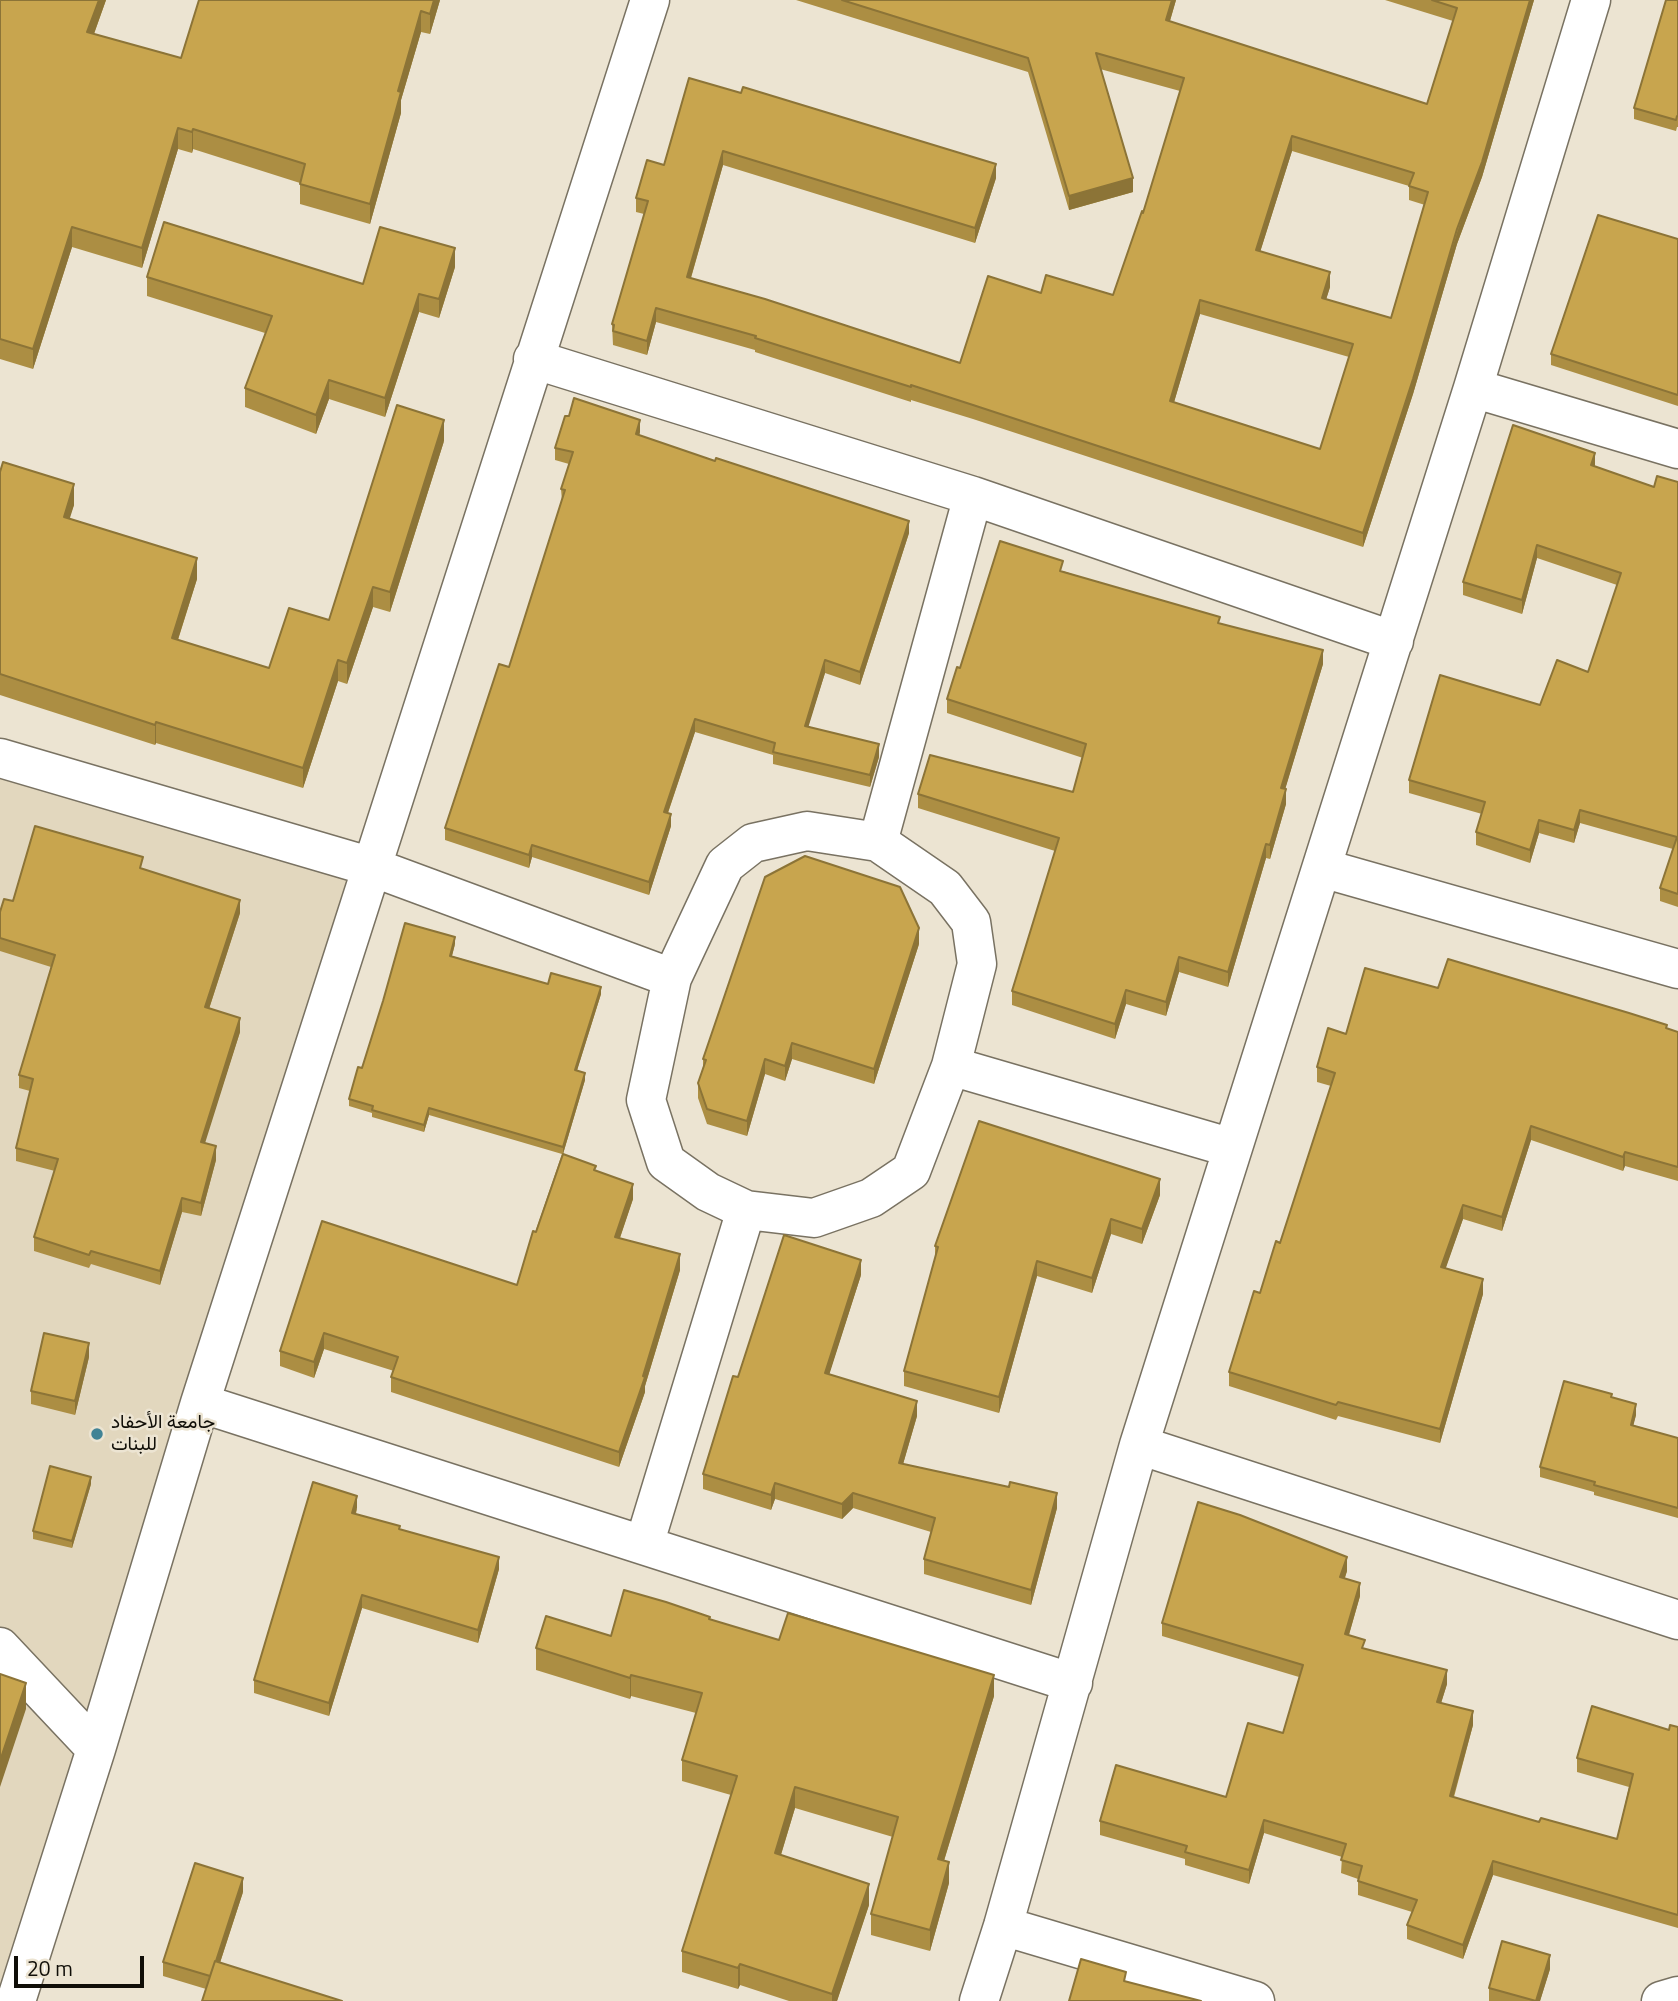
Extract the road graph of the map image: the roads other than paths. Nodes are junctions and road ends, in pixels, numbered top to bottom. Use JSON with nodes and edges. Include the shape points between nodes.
{"nodes":[{"id":1,"x":650,"y":0,"type":"edge"},
{"id":2,"x":1591,"y":0,"type":"edge"},
{"id":3,"x":533,"y":359,"type":"junction"},
{"id":4,"x":1474,"y":388,"type":"junction"},
{"id":5,"x":1678,"y":449,"type":"edge"},
{"id":6,"x":973,"y":496,"type":"junction"},
{"id":7,"x":1394,"y":641,"type":"junction"},
{"id":8,"x":0,"y":758,"type":"edge"},
{"id":9,"x":878,"y":842,"type":"junction"},
{"id":10,"x":372,"y":867,"type":"junction"},
{"id":11,"x":1322,"y":868,"type":"junction"},
{"id":12,"x":1678,"y":969,"type":"edge"},
{"id":13,"x":671,"y":978,"type":"junction"},
{"id":14,"x":951,"y":1066,"type":"junction"},
{"id":15,"x":1232,"y":1147,"type":"junction"},
{"id":16,"x":746,"y":1210,"type":"junction"},
{"id":17,"x":200,"y":1402,"type":"junction"},
{"id":18,"x":1139,"y":1445,"type":"junction"},
{"id":19,"x":644,"y":1545,"type":"junction"},
{"id":20,"x":1678,"y":1620,"type":"edge"},
{"id":21,"x":0,"y":1647,"type":"edge"},
{"id":22,"x":1073,"y":1683,"type":"junction"},
{"id":23,"x":96,"y":1749,"type":"junction"},
{"id":24,"x":1003,"y":1926,"type":"junction"},
{"id":25,"x":1678,"y":1996,"type":"edge"},
{"id":26,"x":16,"y":2001,"type":"edge"},
{"id":27,"x":979,"y":2001,"type":"edge"},
{"id":28,"x":1255,"y":2001,"type":"edge"},
{"id":29,"x":1661,"y":2001,"type":"edge"}],
"edges":[{"from":1,"to":3,"type":"street"},
{"from":2,"to":4,"type":"street"},
{"from":3,"to":6,"type":"street"},
{"from":3,"to":10,"type":"street"},
{"from":4,"to":5,"type":"street"},
{"from":4,"to":7,"type":"street"},
{"from":6,"to":7,"type":"street"},
{"from":6,"to":9,"type":"street"},
{"from":7,"to":11,"type":"street"},
{"from":8,"to":10,"type":"street"},
{"from":9,"to":13,"type":"street","via":[[807,831],[753,843],[726,865]]},
{"from":9,"to":14,"type":"street","via":[[945,888],[971,922],[977,964]]},
{"from":10,"to":13,"type":"street"},
{"from":10,"to":17,"type":"street"},
{"from":11,"to":12,"type":"street"},
{"from":11,"to":15,"type":"street"},
{"from":13,"to":16,"type":"street","via":[[646,1100],[666,1162],[708,1192]]},
{"from":14,"to":15,"type":"street"},
{"from":14,"to":16,"type":"street","via":[[911,1171],[871,1198],[814,1218]]},
{"from":15,"to":18,"type":"street"},
{"from":16,"to":19,"type":"street"},
{"from":17,"to":19,"type":"street"},
{"from":17,"to":23,"type":"street"},
{"from":18,"to":20,"type":"street"},
{"from":18,"to":22,"type":"street"},
{"from":19,"to":22,"type":"street"},
{"from":21,"to":23,"type":"street"},
{"from":22,"to":24,"type":"street"},
{"from":23,"to":26,"type":"street"},
{"from":24,"to":27,"type":"street"},
{"from":24,"to":28,"type":"street"},
{"from":25,"to":29,"type":"street"}]}
